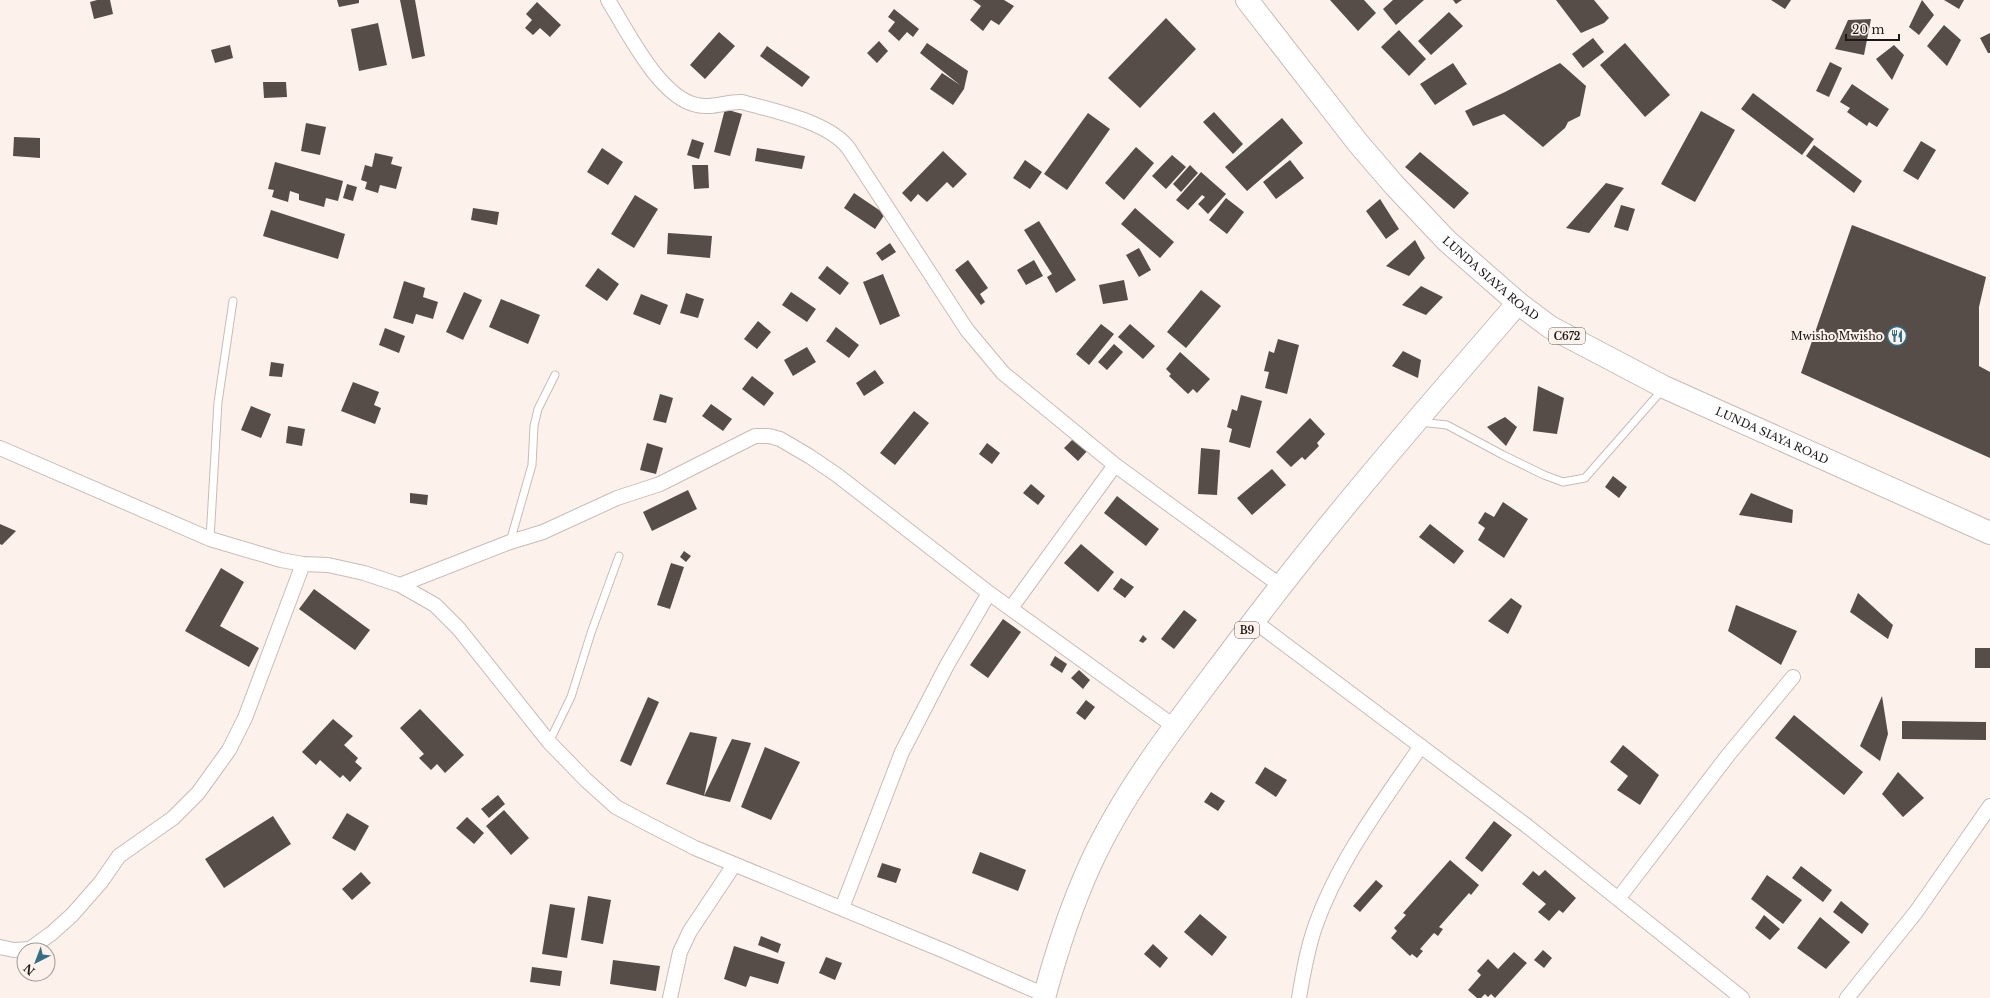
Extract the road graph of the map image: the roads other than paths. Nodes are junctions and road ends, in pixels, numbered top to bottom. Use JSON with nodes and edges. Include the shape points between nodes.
{"nodes":[{"id":1,"x":608,"y":0,"type":"edge"},
{"id":2,"x":1247,"y":0,"type":"edge"},
{"id":3,"x":233,"y":301,"type":"dead end"},
{"id":4,"x":1518,"y":303,"type":"junction"},
{"id":5,"x":555,"y":375,"type":"dead end"},
{"id":6,"x":1664,"y":387,"type":"junction"},
{"id":7,"x":1415,"y":422,"type":"junction"},
{"id":8,"x":0,"y":448,"type":"edge"},
{"id":9,"x":1115,"y":465,"type":"junction"},
{"id":10,"x":1990,"y":533,"type":"edge"},
{"id":11,"x":210,"y":539,"type":"junction"},
{"id":12,"x":510,"y":542,"type":"junction"},
{"id":13,"x":620,"y":556,"type":"dead end"},
{"id":14,"x":303,"y":564,"type":"junction"},
{"id":15,"x":400,"y":585,"type":"junction"},
{"id":16,"x":1281,"y":586,"type":"junction"},
{"id":17,"x":989,"y":593,"type":"junction"},
{"id":18,"x":1011,"y":608,"type":"junction"},
{"id":19,"x":1254,"y":621,"type":"junction"},
{"id":20,"x":1793,"y":677,"type":"dead end"},
{"id":21,"x":1175,"y":727,"type":"junction"},
{"id":22,"x":549,"y":742,"type":"junction"},
{"id":23,"x":1421,"y":746,"type":"junction"},
{"id":24,"x":1990,"y":806,"type":"edge"},
{"id":25,"x":734,"y":865,"type":"junction"},
{"id":26,"x":1618,"y":899,"type":"junction"},
{"id":27,"x":842,"y":908,"type":"junction"},
{"id":28,"x":0,"y":947,"type":"edge"},
{"id":29,"x":1045,"y":996,"type":"edge"},
{"id":30,"x":670,"y":998,"type":"edge"},
{"id":31,"x":1299,"y":998,"type":"edge"},
{"id":32,"x":1742,"y":998,"type":"edge"},
{"id":33,"x":1847,"y":998,"type":"edge"}],
"edges":[{"from":1,"to":9,"type":"street","via":[[655,75],[680,98],[695,105],[708,107],[733,101],[742,102],[809,123],[838,136],[971,335],[1019,387]]},
{"from":2,"to":4,"type":"main road","name":"LUNDA SIAYA ROAD","number":"C672","via":[[1395,186],[1447,241]]},
{"from":3,"to":11,"type":"lane","via":[[218,402]]},
{"from":4,"to":6,"type":"main road","name":"LUNDA SIAYA ROAD","number":"C672","via":[[1550,327]]},
{"from":4,"to":7,"type":"main road","number":"B9"},
{"from":5,"to":12,"type":"lane","via":[[538,409],[534,426],[532,465]]},
{"from":6,"to":7,"type":"lane","via":[[1585,478],[1563,482],[1517,462],[1447,425]]},
{"from":6,"to":10,"type":"main road","name":"LUNDA SIAYA ROAD","number":"C672"},
{"from":7,"to":16,"type":"main road","number":"B9"},
{"from":8,"to":11,"type":"street"},
{"from":9,"to":16,"type":"street"},
{"from":9,"to":18,"type":"street"},
{"from":11,"to":14,"type":"street"},
{"from":12,"to":15,"type":"street"},
{"from":12,"to":17,"type":"street","via":[[542,532],[617,498],[660,484],[754,436],[769,436],[780,439],[837,475]]},
{"from":13,"to":22,"type":"lane","via":[[591,633],[571,697]]},
{"from":14,"to":15,"type":"street","via":[[328,565],[364,572]]},
{"from":14,"to":28,"type":"street","via":[[245,718],[230,750],[198,793],[173,818],[119,856],[86,899],[52,933],[30,949],[14,950]]},
{"from":15,"to":22,"type":"street","via":[[435,605],[459,628]]},
{"from":16,"to":19,"type":"main road","number":"B9"},
{"from":17,"to":18,"type":"street"},
{"from":17,"to":27,"type":"street","via":[[947,665],[902,752]]},
{"from":18,"to":21,"type":"street"},
{"from":19,"to":21,"type":"main road","number":"B9"},
{"from":19,"to":23,"type":"street"},
{"from":20,"to":26,"type":"street","via":[[1729,754]]},
{"from":21,"to":29,"type":"main road","number":"B9","via":[[1111,825],[1090,865],[1070,916]]},
{"from":22,"to":25,"type":"street","via":[[616,806],[650,826]]},
{"from":23,"to":26,"type":"street"},
{"from":23,"to":31,"type":"street","via":[[1382,804],[1331,889],[1306,956]]},
{"from":24,"to":33,"type":"street","via":[[1916,912]]},
{"from":25,"to":27,"type":"street"},
{"from":25,"to":30,"type":"street","via":[[690,931],[680,952]]},
{"from":26,"to":32,"type":"street"},
{"from":27,"to":29,"type":"street"}]}
